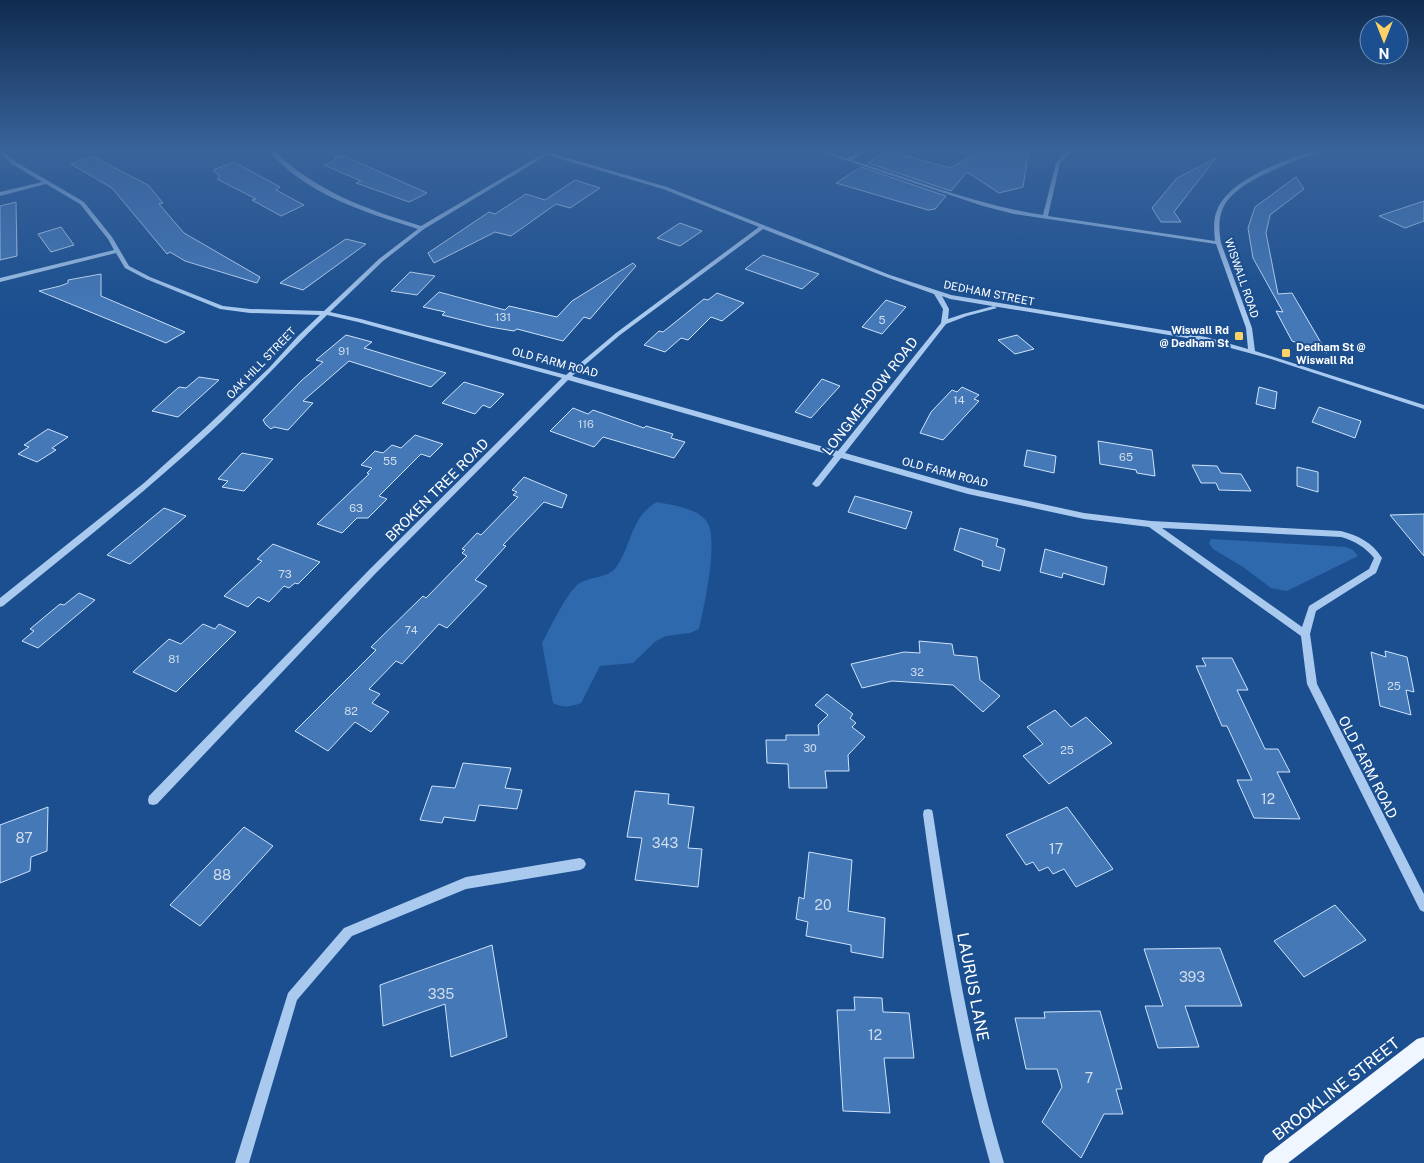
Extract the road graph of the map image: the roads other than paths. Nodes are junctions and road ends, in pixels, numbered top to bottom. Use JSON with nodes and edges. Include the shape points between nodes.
{"nodes":[{"id":1,"x":83,"y":203,"type":"edge"},
{"id":2,"x":353,"y":203,"type":"edge"},
{"id":3,"x":463,"y":203,"type":"edge"},
{"id":4,"x":704,"y":203,"type":"edge"},
{"id":5,"x":980,"y":203,"type":"edge"},
{"id":6,"x":1048,"y":203,"type":"edge"},
{"id":7,"x":1223,"y":203,"type":"edge"},
{"id":8,"x":1045,"y":217,"type":"junction"},
{"id":9,"x":762,"y":226,"type":"junction"},
{"id":10,"x":422,"y":228,"type":"junction"},
{"id":11,"x":1218,"y":243,"type":"junction"},
{"id":12,"x":116,"y":251,"type":"junction"},
{"id":13,"x":0,"y":280,"type":"edge"},
{"id":14,"x":937,"y":293,"type":"junction"},
{"id":15,"x":1001,"y":307,"type":"junction"},
{"id":16,"x":325,"y":313,"type":"junction"},
{"id":17,"x":944,"y":323,"type":"junction"},
{"id":18,"x":1252,"y":351,"type":"junction"},
{"id":19,"x":567,"y":377,"type":"junction"},
{"id":20,"x":1424,"y":407,"type":"edge"},
{"id":21,"x":840,"y":454,"type":"junction"},
{"id":22,"x":816,"y":484,"type":"dead end"},
{"id":23,"x":1151,"y":524,"type":"junction"},
{"id":24,"x":0,"y":603,"type":"edge"},
{"id":25,"x":1305,"y":634,"type":"junction"},
{"id":26,"x":153,"y":800,"type":"dead end"},
{"id":27,"x":928,"y":814,"type":"dead end"},
{"id":28,"x":580,"y":864,"type":"dead end"},
{"id":29,"x":1424,"y":906,"type":"edge"},
{"id":30,"x":1424,"y":1046,"type":"edge"},
{"id":31,"x":242,"y":1163,"type":"edge"},
{"id":32,"x":997,"y":1163,"type":"edge"},
{"id":33,"x":1272,"y":1163,"type":"edge"}],
"edges":[{"from":1,"to":12,"type":"street","name":"OLD FARM ROAD"},
{"from":2,"to":10,"type":"street"},
{"from":3,"to":10,"type":"street","name":"OAK HILL STREET"},
{"from":4,"to":9,"type":"street","name":"DEDHAM STREET"},
{"from":5,"to":8,"type":"street"},
{"from":6,"to":8,"type":"street"},
{"from":7,"to":11,"type":"street","name":"WISWALL ROAD","via":[[1217,216]]},
{"from":8,"to":11,"type":"street"},
{"from":9,"to":14,"type":"street","name":"DEDHAM STREET"},
{"from":9,"to":19,"type":"street","name":"BROKEN TREE ROAD","via":[[618,334]]},
{"from":10,"to":16,"type":"street","name":"OAK HILL STREET","via":[[381,260]]},
{"from":11,"to":18,"type":"street","name":"WISWALL ROAD","via":[[1249,328]]},
{"from":12,"to":13,"type":"street"},
{"from":12,"to":16,"type":"street","name":"OLD FARM ROAD","via":[[127,267],[222,308],[250,312]]},
{"from":14,"to":15,"type":"street","name":"DEDHAM STREET"},
{"from":14,"to":17,"type":"street","via":[[946,308]]},
{"from":15,"to":17,"type":"street"},
{"from":15,"to":18,"type":"street","name":"DEDHAM STREET","via":[[1155,329]]},
{"from":16,"to":19,"type":"street","name":"OLD FARM ROAD"},
{"from":16,"to":24,"type":"street","name":"OAK HILL STREET","via":[[208,430],[147,485]]},
{"from":17,"to":21,"type":"street","name":"LONGMEADOW ROAD"},
{"from":18,"to":20,"type":"street","name":"DEDHAM STREET"},
{"from":19,"to":21,"type":"street","name":"OLD FARM ROAD"},
{"from":19,"to":26,"type":"street","name":"BROKEN TREE ROAD","via":[[372,572]]},
{"from":21,"to":22,"type":"street","name":"LONGMEADOW ROAD"},
{"from":21,"to":23,"type":"street","name":"OLD FARM ROAD","via":[[968,491],[1084,516]]},
{"from":23,"to":25,"type":"street","name":"OLD FARM ROAD"},
{"from":23,"to":25,"type":"street","name":"OLD FARM ROAD","via":[[1341,534],[1370,546],[1378,558],[1373,571],[1312,609]]},
{"from":25,"to":29,"type":"street","name":"OLD FARM ROAD","via":[[1312,684]]},
{"from":27,"to":32,"type":"street","name":"LAURUS LANE","via":[[943,916],[973,1073]]},
{"from":28,"to":31,"type":"street","via":[[466,883],[348,932],[292,997]]},
{"from":30,"to":33,"type":"main road","name":"BROOKLINE STREET"}]}
